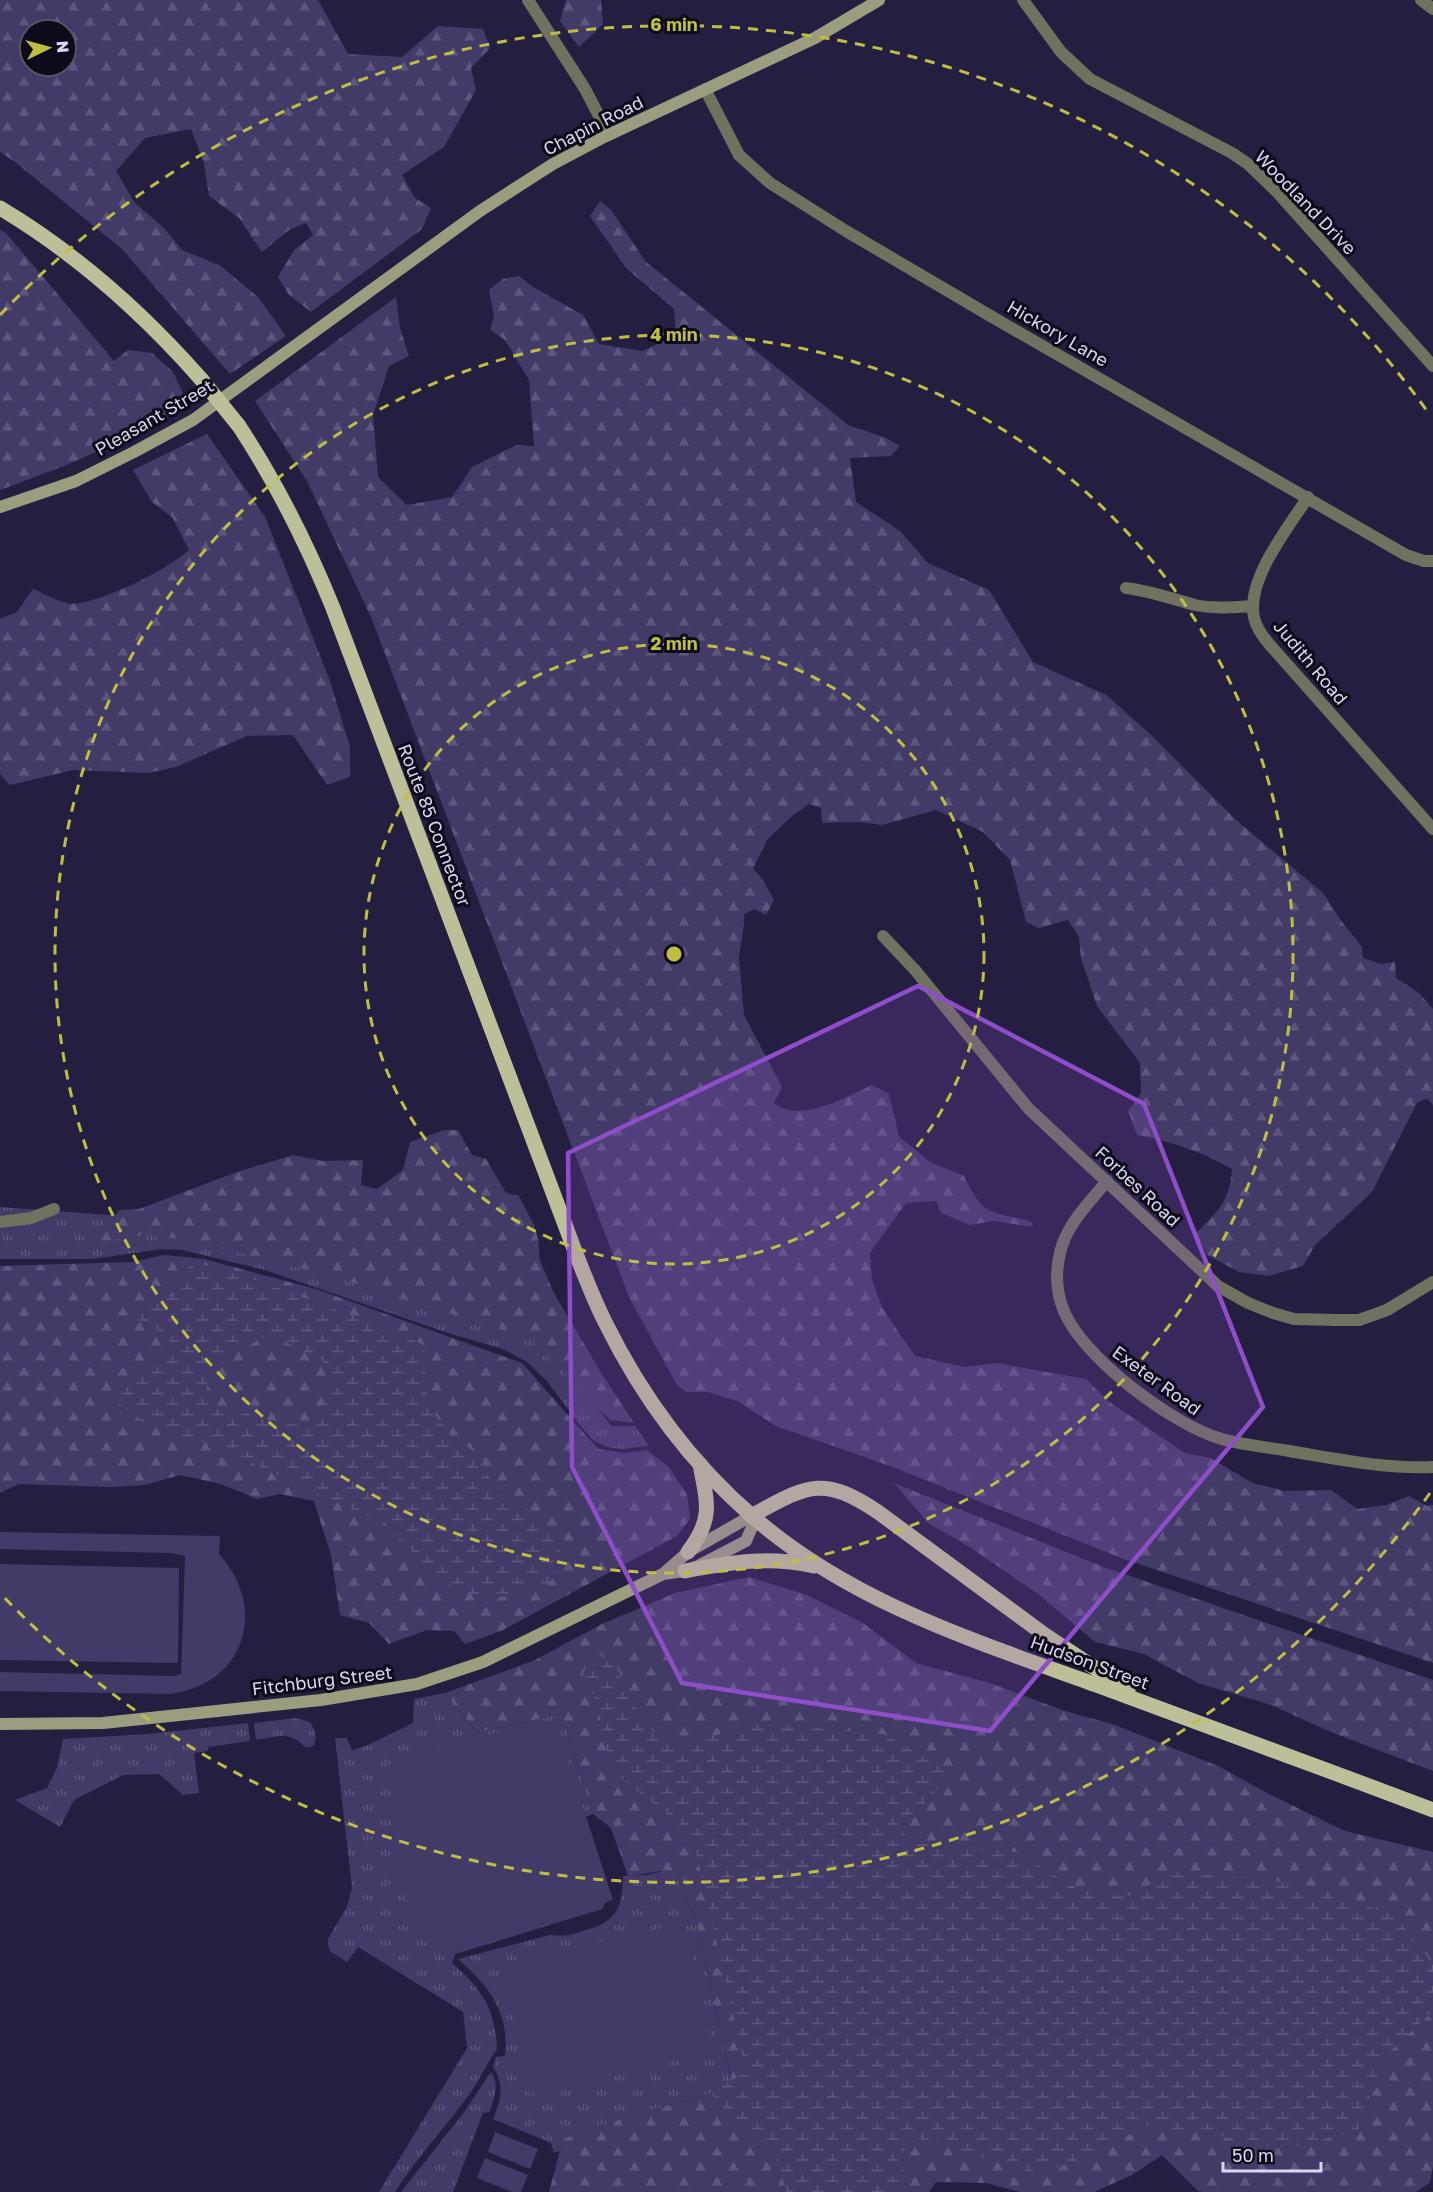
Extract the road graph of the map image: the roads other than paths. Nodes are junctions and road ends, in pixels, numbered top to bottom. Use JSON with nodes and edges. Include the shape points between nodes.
{"nodes":[{"id":1,"x":528,"y":0,"type":"edge"},
{"id":2,"x":879,"y":0,"type":"edge"},
{"id":3,"x":1023,"y":0,"type":"edge"},
{"id":4,"x":1420,"y":0,"type":"edge"},
{"id":5,"x":1433,"y":9,"type":"edge"},
{"id":6,"x":705,"y":89,"type":"junction"},
{"id":7,"x":609,"y":135,"type":"junction"},
{"id":8,"x":0,"y":208,"type":"edge"},
{"id":9,"x":342,"y":312,"type":"joint"},
{"id":10,"x":1433,"y":366,"type":"edge"},
{"id":11,"x":1308,"y":497,"type":"junction"},
{"id":12,"x":0,"y":507,"type":"edge"},
{"id":13,"x":1433,"y":561,"type":"edge"},
{"id":14,"x":1126,"y":588,"type":"dead end"},
{"id":15,"x":1253,"y":606,"type":"junction"},
{"id":16,"x":1433,"y":829,"type":"edge"},
{"id":17,"x":883,"y":936,"type":"dead end"},
{"id":18,"x":1107,"y":1181,"type":"junction"},
{"id":19,"x":54,"y":1209,"type":"dead end"},
{"id":20,"x":0,"y":1222,"type":"edge"},
{"id":21,"x":1433,"y":1282,"type":"edge"},
{"id":22,"x":700,"y":1464,"type":"junction"},
{"id":23,"x":1433,"y":1467,"type":"edge"},
{"id":24,"x":751,"y":1516,"type":"junction"},
{"id":25,"x":688,"y":1552,"type":"junction"},
{"id":26,"x":820,"y":1567,"type":"junction"},
{"id":27,"x":685,"y":1571,"type":"junction"},
{"id":28,"x":663,"y":1574,"type":"junction"},
{"id":29,"x":1179,"y":1716,"type":"junction"},
{"id":30,"x":0,"y":1724,"type":"edge"},
{"id":31,"x":1433,"y":1810,"type":"edge"}],
"edges":[{"from":1,"to":7,"type":"street","via":[[585,89]]},
{"from":2,"to":6,"type":"street","name":"Chapin Road","via":[[815,38]]},
{"from":3,"to":10,"type":"street","name":"Woodland Drive","via":[[1061,52],[1090,79],[1248,164]]},
{"from":4,"to":5,"type":"street"},
{"from":6,"to":7,"type":"street","name":"Chapin Road"},
{"from":6,"to":11,"type":"street","name":"Hickory Lane","via":[[738,155],[770,183],[994,318]]},
{"from":7,"to":9,"type":"street","name":"Chapin Road","via":[[504,195]]},
{"from":8,"to":22,"type":"main road","name":"Route 85 Connector","bridge":true,"via":[[107,284],[162,335],[239,426],[271,476],[333,608],[599,1310],[639,1384]]},
{"from":9,"to":12,"type":"street","name":"Pleasant Street","via":[[193,420],[76,481]]},
{"from":11,"to":13,"type":"street","name":"Hickory Lane","via":[[1406,555]]},
{"from":11,"to":15,"type":"street","via":[[1262,572]]},
{"from":14,"to":15,"type":"street","via":[[1147,590],[1198,606]]},
{"from":15,"to":16,"type":"street","name":"Judith Road","via":[[1254,620],[1270,645]]},
{"from":17,"to":18,"type":"street","name":"Forbes Road","via":[[1028,1108]]},
{"from":18,"to":21,"type":"street","name":"Forbes Road","via":[[1218,1286],[1273,1313],[1294,1319],[1359,1320],[1387,1310]]},
{"from":18,"to":23,"type":"street","name":"Exeter Road","via":[[1071,1226],[1060,1251],[1057,1280],[1062,1306],[1077,1337],[1103,1364],[1190,1427],[1222,1440],[1356,1462]]},
{"from":19,"to":20,"type":"street","via":[[31,1218]]},
{"from":22,"to":24,"type":"main road","name":"Route 85 Connector"},
{"from":22,"to":25,"type":"main road","via":[[707,1514],[702,1532]]},
{"from":24,"to":25,"type":"street"},
{"from":24,"to":26,"type":"main road","name":"Hudson Street"},
{"from":24,"to":27,"type":"street","via":[[752,1527],[746,1541]]},
{"from":24,"to":29,"type":"main road","via":[[811,1489],[850,1494],[1087,1664]]},
{"from":25,"to":28,"type":"street"},
{"from":26,"to":27,"type":"main road","via":[[753,1560]]},
{"from":26,"to":29,"type":"main road","name":"Hudson Street","via":[[921,1620]]},
{"from":27,"to":28,"type":"street"},
{"from":28,"to":30,"type":"street","name":"Fitchburg Street","via":[[483,1662],[417,1684],[331,1698],[103,1723]]},
{"from":29,"to":31,"type":"main road","name":"Hudson Street"}]}
